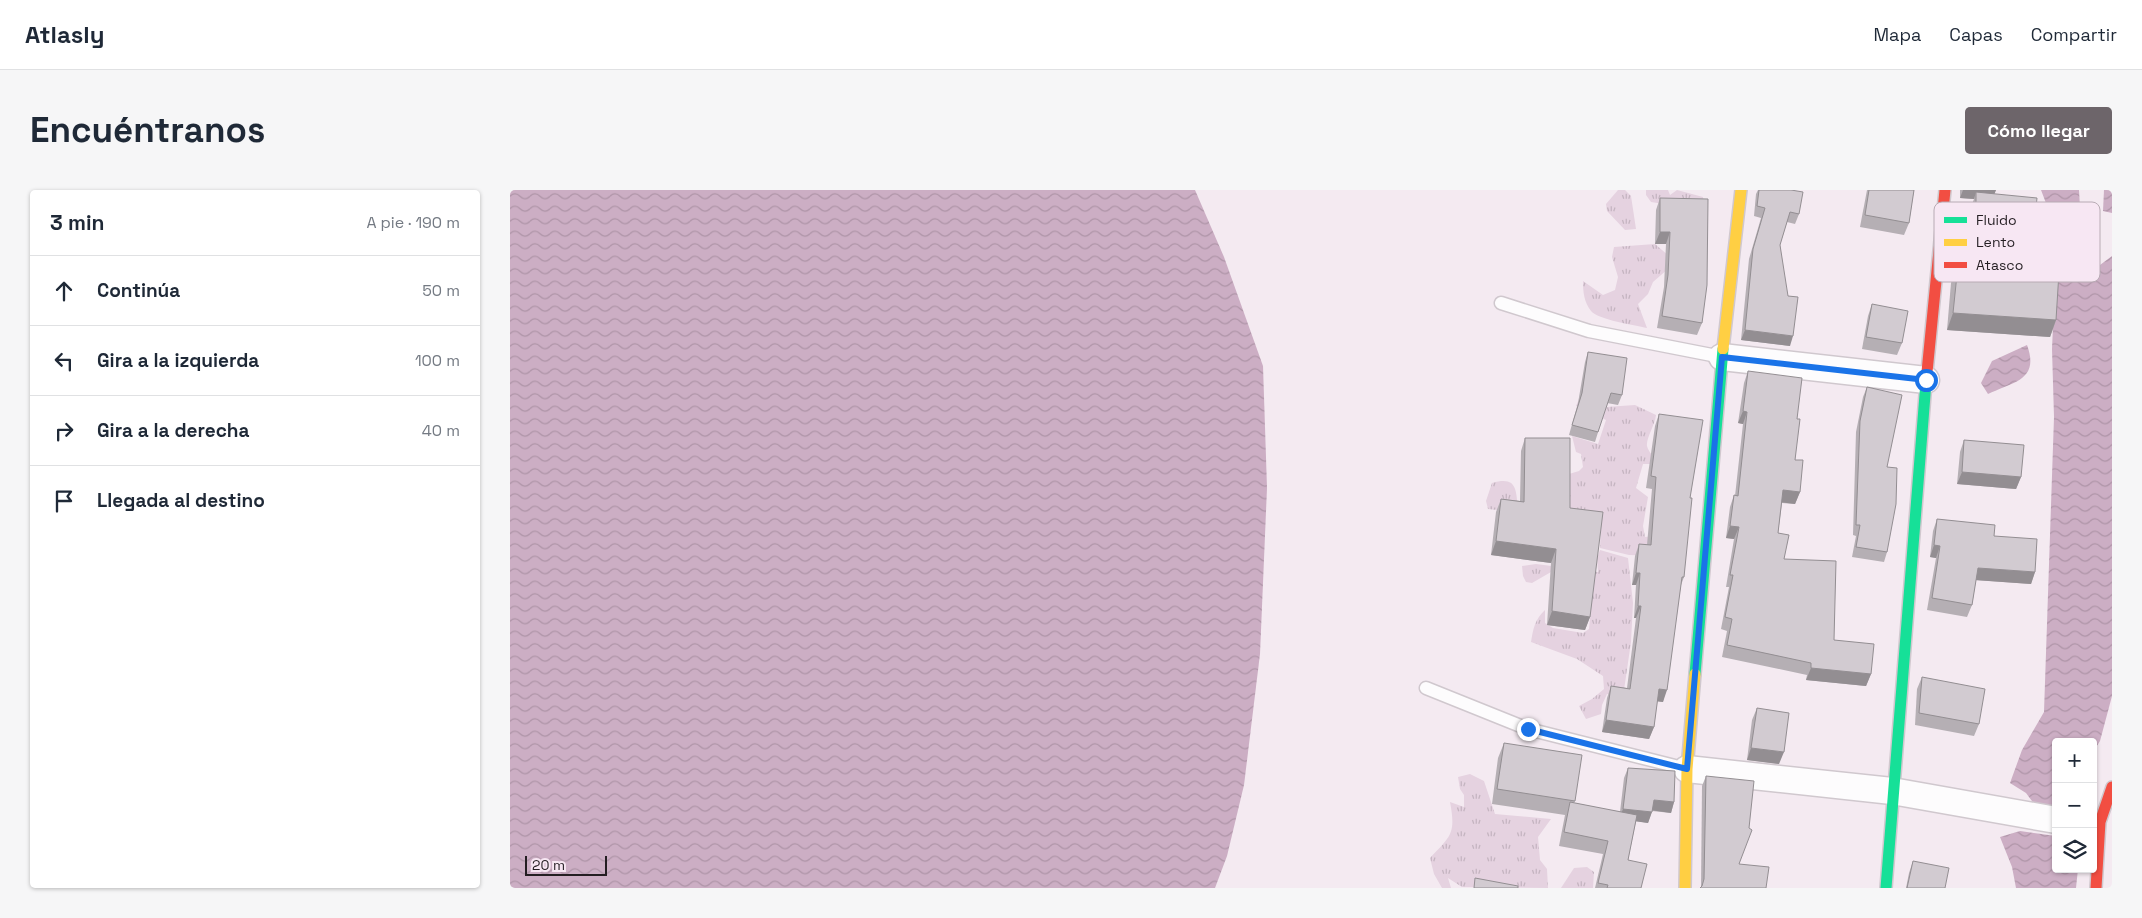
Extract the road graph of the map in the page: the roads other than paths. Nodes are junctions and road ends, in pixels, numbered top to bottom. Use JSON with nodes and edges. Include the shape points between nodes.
{"nodes":[{"id":1,"x":1741,"y":190,"type":"edge"},
{"id":2,"x":1936,"y":282,"type":"edge"},
{"id":3,"x":1501,"y":303,"type":"dead end"},
{"id":4,"x":1722,"y":357,"type":"junction"},
{"id":5,"x":1926,"y":380,"type":"junction"},
{"id":6,"x":1426,"y":688,"type":"dead end"},
{"id":7,"x":1687,"y":769,"type":"junction"},
{"id":8,"x":2112,"y":787,"type":"edge"},
{"id":9,"x":1892,"y":792,"type":"junction"},
{"id":10,"x":2052,"y":819,"type":"edge"},
{"id":11,"x":2102,"y":823,"type":"edge"},
{"id":12,"x":1685,"y":888,"type":"edge"},
{"id":13,"x":1886,"y":888,"type":"edge"},
{"id":14,"x":2096,"y":888,"type":"edge"}],
"edges":[{"from":1,"to":4,"type":"street"},
{"from":2,"to":5,"type":"street"},
{"from":3,"to":4,"type":"lane","via":[[1589,331]]},
{"from":4,"to":5,"type":"street"},
{"from":4,"to":7,"type":"street"},
{"from":5,"to":9,"type":"street"},
{"from":6,"to":7,"type":"lane","via":[[1528,729]]},
{"from":7,"to":9,"type":"street"},
{"from":7,"to":12,"type":"street"},
{"from":8,"to":11,"type":"street"},
{"from":9,"to":10,"type":"street"},
{"from":9,"to":13,"type":"street"},
{"from":11,"to":14,"type":"street"}]}
